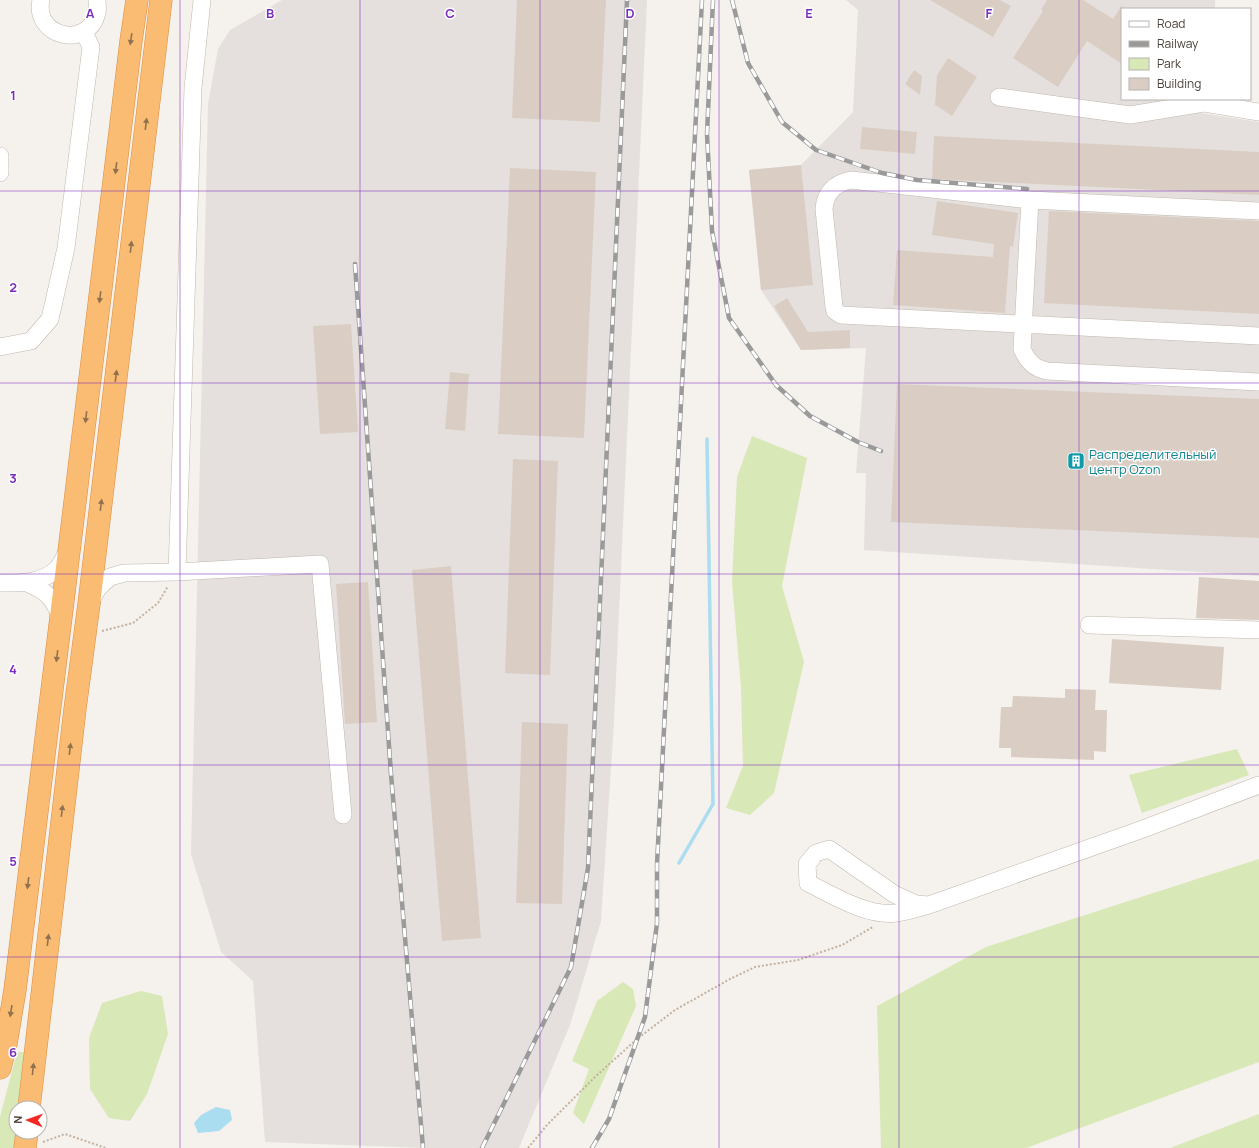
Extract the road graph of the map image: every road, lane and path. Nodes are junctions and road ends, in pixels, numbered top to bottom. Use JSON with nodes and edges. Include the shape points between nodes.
{"nodes":[{"id":1,"x":41,"y":0,"type":"edge"},
{"id":2,"x":97,"y":0,"type":"edge"},
{"id":3,"x":137,"y":0,"type":"edge"},
{"id":4,"x":161,"y":0,"type":"edge"},
{"id":5,"x":202,"y":0,"type":"edge"},
{"id":6,"x":84,"y":32,"type":"junction"},
{"id":7,"x":999,"y":97,"type":"dead end"},
{"id":8,"x":1259,"y":112,"type":"edge"},
{"id":9,"x":0,"y":156,"type":"edge"},
{"id":10,"x":0,"y":174,"type":"edge"},
{"id":11,"x":1030,"y":200,"type":"junction"},
{"id":12,"x":1259,"y":211,"type":"edge"},
{"id":13,"x":1024,"y":324,"type":"junction"},
{"id":14,"x":1259,"y":336,"type":"edge"},
{"id":15,"x":0,"y":347,"type":"edge"},
{"id":16,"x":1259,"y":382,"type":"edge"},
{"id":17,"x":96,"y":544,"type":"junction"},
{"id":18,"x":70,"y":548,"type":"junction"},
{"id":19,"x":177,"y":572,"type":"junction"},
{"id":20,"x":124,"y":573,"type":"junction"},
{"id":21,"x":0,"y":583,"type":"edge"},
{"id":22,"x":27,"y":583,"type":"junction"},
{"id":23,"x":89,"y":604,"type":"junction"},
{"id":24,"x":62,"y":617,"type":"junction"},
{"id":25,"x":1089,"y":625,"type":"dead end"},
{"id":26,"x":1259,"y":630,"type":"edge"},
{"id":27,"x":97,"y":632,"type":"dead end"},
{"id":28,"x":1259,"y":785,"type":"edge"},
{"id":29,"x":343,"y":815,"type":"dead end"},
{"id":30,"x":929,"y":905,"type":"junction"},
{"id":31,"x":895,"y":914,"type":"junction"},
{"id":32,"x":0,"y":1068,"type":"edge"},
{"id":33,"x":30,"y":1100,"type":"edge"},
{"id":34,"x":31,"y":1141,"type":"edge"},
{"id":35,"x":106,"y":1148,"type":"edge"},
{"id":36,"x":528,"y":1148,"type":"edge"}],
"edges":[{"from":1,"to":6,"type":"street","via":[[41,16],[54,32],[63,35]]},
{"from":2,"to":6,"type":"street","via":[[97,12],[92,24]]},
{"from":3,"to":18,"type":"highway","one_way":true},
{"from":17,"to":4,"type":"highway","one_way":true},
{"from":5,"to":19,"type":"street","via":[[194,88]]},
{"from":6,"to":15,"type":"street","via":[[91,47],[66,248],[50,319],[31,341]]},
{"from":7,"to":8,"type":"street","via":[[1130,115],[1204,103]]},
{"from":9,"to":10,"type":"street"},
{"from":11,"to":12,"type":"street"},
{"from":11,"to":13,"type":"street"},
{"from":11,"to":13,"type":"street","via":[[851,180],[833,188],[826,198],[824,209],[834,307],[838,313]]},
{"from":13,"to":14,"type":"street"},
{"from":13,"to":16,"type":"street","via":[[1022,349],[1026,358],[1038,369]]},
{"from":17,"to":20,"type":"street","via":[[102,560],[110,568]]},
{"from":17,"to":23,"type":"highway"},
{"from":18,"to":22,"type":"street","via":[[57,569],[43,578]]},
{"from":18,"to":24,"type":"highway"},
{"from":19,"to":20,"type":"street"},
{"from":19,"to":27,"type":"path","via":[[158,603],[133,622]]},
{"from":19,"to":29,"type":"street","via":[[320,564]]},
{"from":20,"to":23,"type":"street","via":[[110,577],[98,588]]},
{"from":21,"to":22,"type":"street"},
{"from":22,"to":24,"type":"street","via":[[41,589],[53,600]]},
{"from":33,"to":23,"type":"highway","one_way":true,"via":[[66,779]]},
{"from":24,"to":32,"type":"highway","one_way":true,"via":[[14,990]]},
{"from":25,"to":26,"type":"street"},
{"from":28,"to":30,"type":"street"},
{"from":30,"to":31,"type":"street"},
{"from":30,"to":31,"type":"street","via":[[916,904],[894,894],[829,849],[816,853],[807,864],[808,883],[857,906]]},
{"from":31,"to":36,"type":"path","via":[[842,945],[798,960],[755,966],[675,1010],[637,1039],[596,1076]]},
{"from":34,"to":35,"type":"path","via":[[64,1134]]}]}
